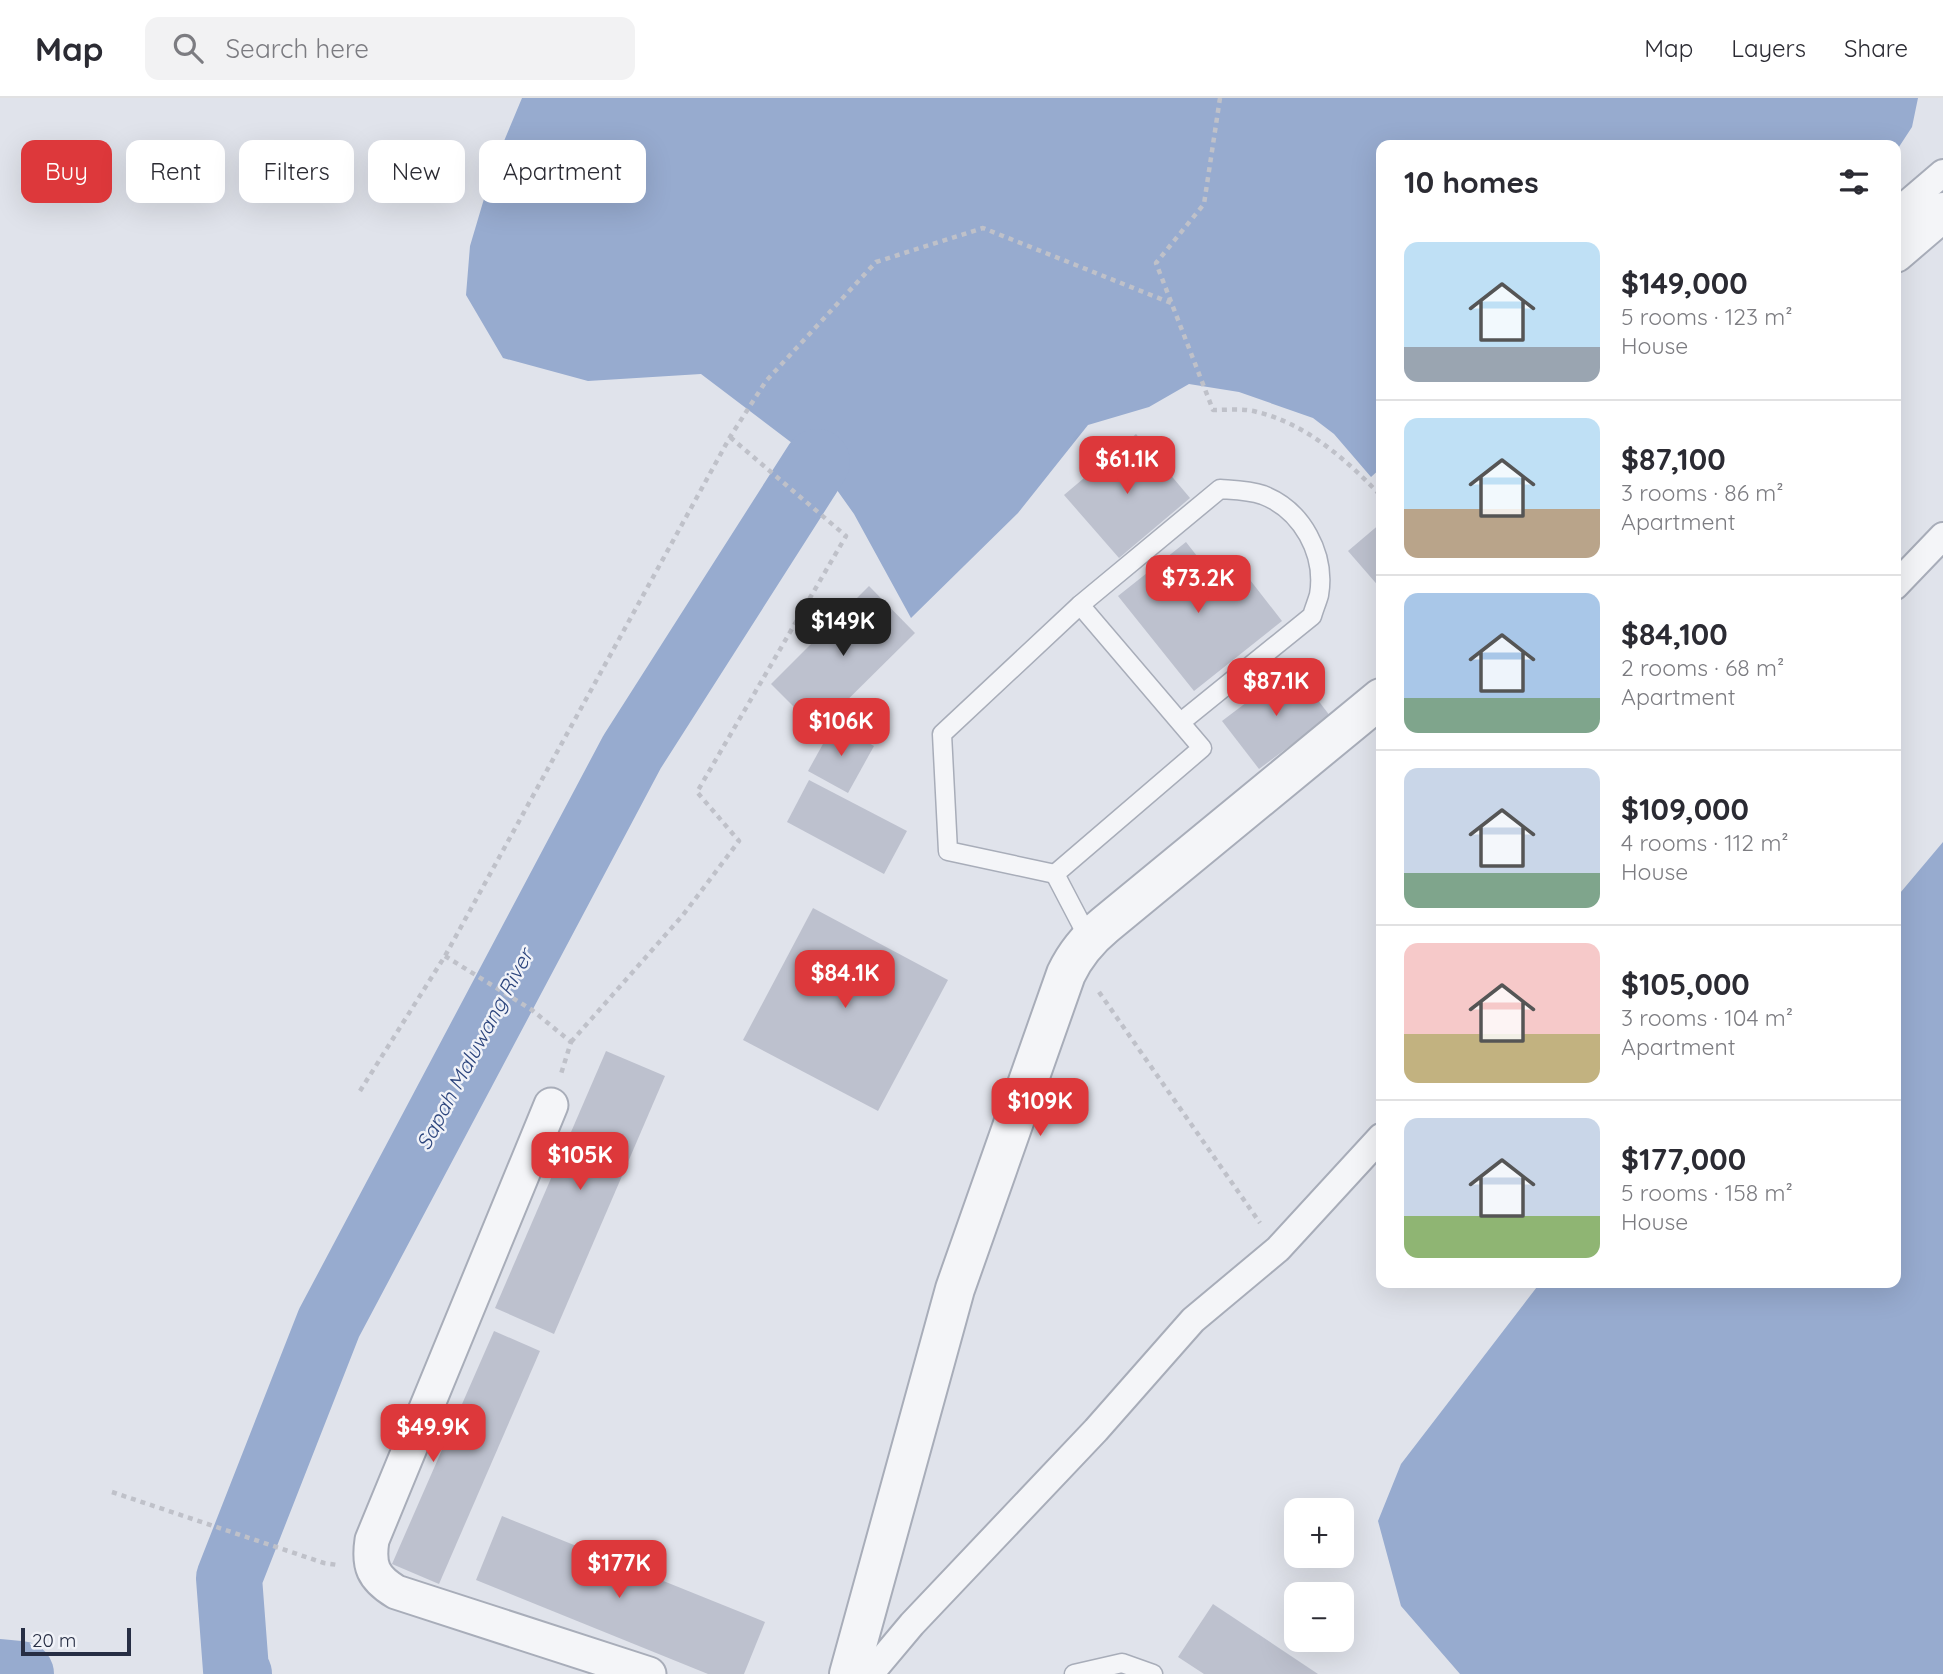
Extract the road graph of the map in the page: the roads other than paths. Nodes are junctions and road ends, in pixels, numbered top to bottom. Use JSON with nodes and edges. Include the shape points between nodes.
{"nodes":[{"id":1,"x":1943,"y":173,"type":"edge"},
{"id":2,"x":1901,"y":209,"type":"edge"},
{"id":3,"x":1943,"y":212,"type":"edge"},
{"id":4,"x":1901,"y":248,"type":"edge"},
{"id":5,"x":1943,"y":536,"type":"edge"},
{"id":6,"x":1901,"y":580,"type":"edge"},
{"id":7,"x":1080,"y":605,"type":"junction"},
{"id":8,"x":1376,"y":702,"type":"edge"},
{"id":9,"x":1181,"y":722,"type":"junction"},
{"id":10,"x":1055,"y":874,"type":"junction"},
{"id":11,"x":1082,"y":948,"type":"junction"},
{"id":12,"x":551,"y":1105,"type":"road end"},
{"id":13,"x":1376,"y":1142,"type":"edge"},
{"id":14,"x":649,"y":1674,"type":"edge"},
{"id":15,"x":849,"y":1674,"type":"edge"},
{"id":16,"x":870,"y":1674,"type":"edge"},
{"id":17,"x":1074,"y":1674,"type":"edge"},
{"id":18,"x":1153,"y":1674,"type":"edge"}],
"edges":[{"from":1,"to":2,"type":"street"},
{"from":3,"to":4,"type":"street"},
{"from":5,"to":6,"type":"street"},
{"from":7,"to":9,"type":"lane"},
{"from":7,"to":9,"type":"lane","via":[[1220,489],[1262,495],[1297,519],[1317,555],[1320,576],[1312,616]]},
{"from":7,"to":10,"type":"lane","via":[[942,734],[948,851]]},
{"from":8,"to":11,"type":"street"},
{"from":9,"to":10,"type":"lane","via":[[1202,748]]},
{"from":10,"to":11,"type":"lane"},
{"from":11,"to":15,"type":"street","via":[[1066,974],[955,1289]]},
{"from":12,"to":14,"type":"street","via":[[372,1540],[370,1556],[373,1571],[396,1592]]},
{"from":13,"to":16,"type":"street","via":[[1278,1249],[1193,1320]]},
{"from":17,"to":18,"type":"lane","via":[[1122,1663]]}]}
